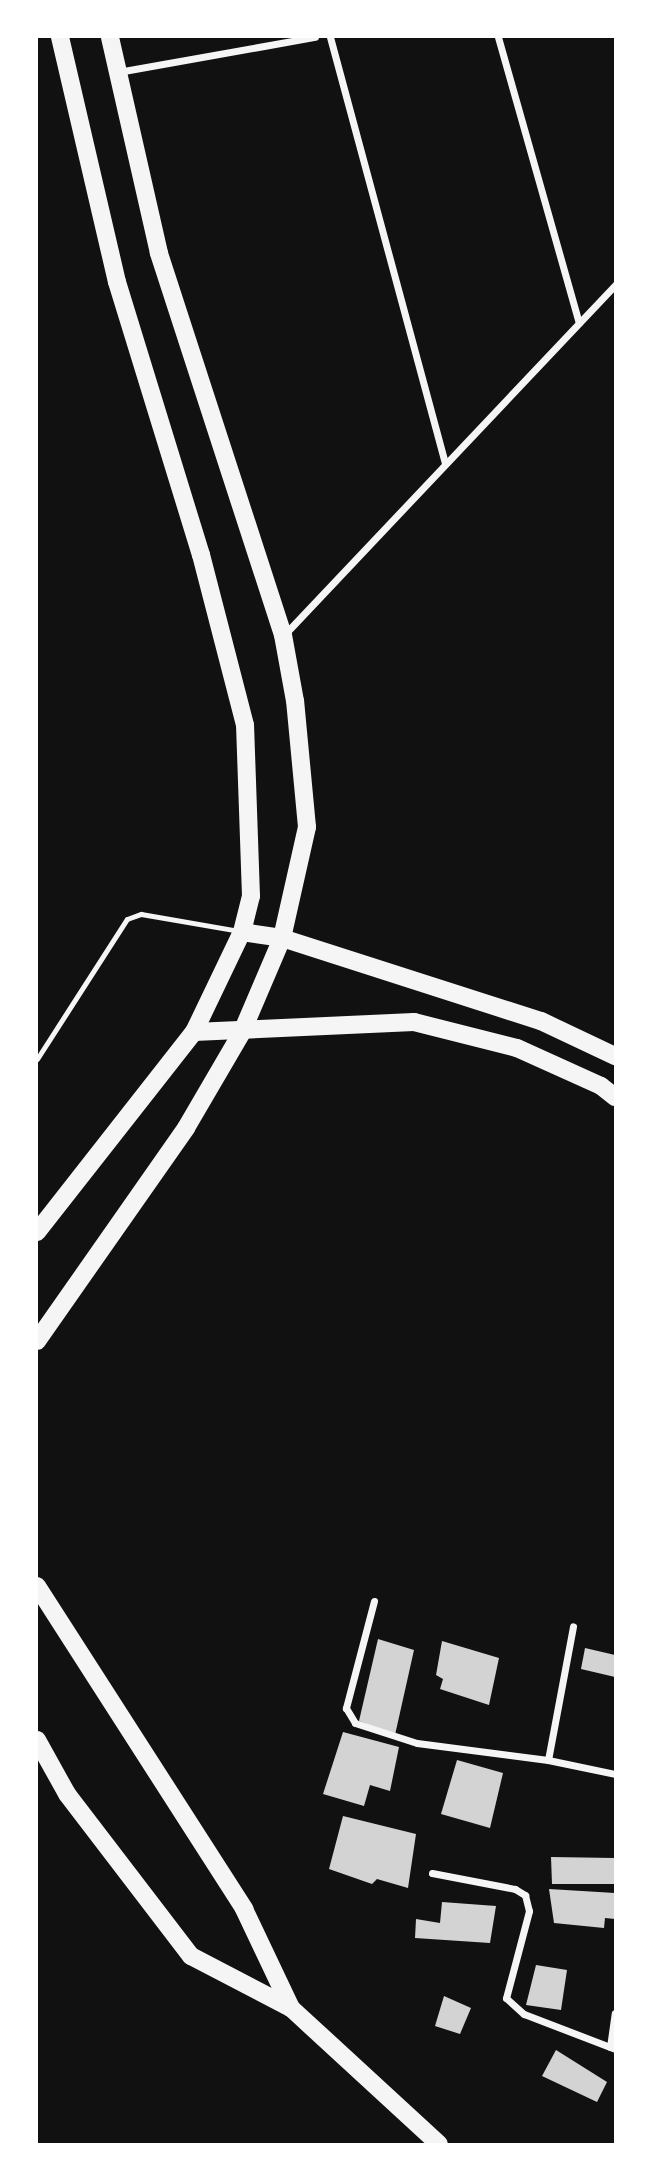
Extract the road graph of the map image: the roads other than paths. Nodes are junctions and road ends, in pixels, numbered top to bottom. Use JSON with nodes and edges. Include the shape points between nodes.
{"nodes":[{"id":1,"x":60,"y":37,"type":"edge"},
{"id":2,"x":110,"y":37,"type":"edge"},
{"id":3,"x":315,"y":37,"type":"edge"},
{"id":4,"x":330,"y":37,"type":"edge"},
{"id":5,"x":498,"y":37,"type":"edge"},
{"id":6,"x":118,"y":72,"type":"junction"},
{"id":7,"x":615,"y":285,"type":"edge"},
{"id":8,"x":579,"y":323,"type":"junction"},
{"id":9,"x":445,"y":464,"type":"junction"},
{"id":10,"x":283,"y":635,"type":"junction"},
{"id":11,"x":242,"y":932,"type":"junction"},
{"id":12,"x":282,"y":938,"type":"junction"},
{"id":13,"x":242,"y":1031,"type":"junction"},
{"id":14,"x":194,"y":1032,"type":"junction"},
{"id":15,"x":615,"y":1056,"type":"edge"},
{"id":16,"x":37,"y":1059,"type":"edge"},
{"id":17,"x":615,"y":1097,"type":"edge"},
{"id":18,"x":37,"y":1232,"type":"edge"},
{"id":19,"x":37,"y":1341,"type":"edge"},
{"id":20,"x":37,"y":1586,"type":"edge"},
{"id":21,"x":374,"y":1601,"type":"dead end"},
{"id":22,"x":573,"y":1626,"type":"dead end"},
{"id":23,"x":37,"y":1740,"type":"edge"},
{"id":24,"x":548,"y":1760,"type":"junction"},
{"id":25,"x":615,"y":1774,"type":"edge"},
{"id":26,"x":432,"y":1873,"type":"dead end"},
{"id":27,"x":291,"y":2008,"type":"junction"},
{"id":28,"x":615,"y":2013,"type":"edge"},
{"id":29,"x":612,"y":2048,"type":"edge"},
{"id":30,"x":439,"y":2144,"type":"edge"}],
"edges":[{"from":1,"to":11,"type":"main road","via":[[117,282],[201,555],[245,725],[251,896]]},
{"from":2,"to":6,"type":"main road"},
{"from":3,"to":6,"type":"street"},
{"from":4,"to":9,"type":"street"},
{"from":5,"to":8,"type":"street"},
{"from":6,"to":10,"type":"main road","via":[[159,253]]},
{"from":7,"to":8,"type":"street"},
{"from":8,"to":9,"type":"street"},
{"from":9,"to":10,"type":"street"},
{"from":10,"to":12,"type":"main road","via":[[295,701],[307,827]]},
{"from":11,"to":12,"type":"main road"},
{"from":11,"to":14,"type":"main road"},
{"from":11,"to":16,"type":"lane","via":[[141,914],[127,919]]},
{"from":12,"to":13,"type":"main road"},
{"from":12,"to":15,"type":"main road","via":[[541,1021]]},
{"from":13,"to":14,"type":"main road"},
{"from":13,"to":17,"type":"main road","via":[[414,1022],[517,1048],[601,1086]]},
{"from":13,"to":19,"type":"main road","via":[[186,1128]]},
{"from":14,"to":18,"type":"main road"},
{"from":20,"to":27,"type":"main road","via":[[244,1909]]},
{"from":21,"to":24,"type":"street","via":[[346,1707],[355,1723],[417,1743]]},
{"from":22,"to":24,"type":"street"},
{"from":23,"to":27,"type":"main road","via":[[67,1794],[191,1956]]},
{"from":24,"to":25,"type":"street"},
{"from":26,"to":29,"type":"street","via":[[525,1895],[529,1911],[506,1998],[524,2014]]},
{"from":27,"to":30,"type":"main road"},
{"from":28,"to":29,"type":"street"}]}
